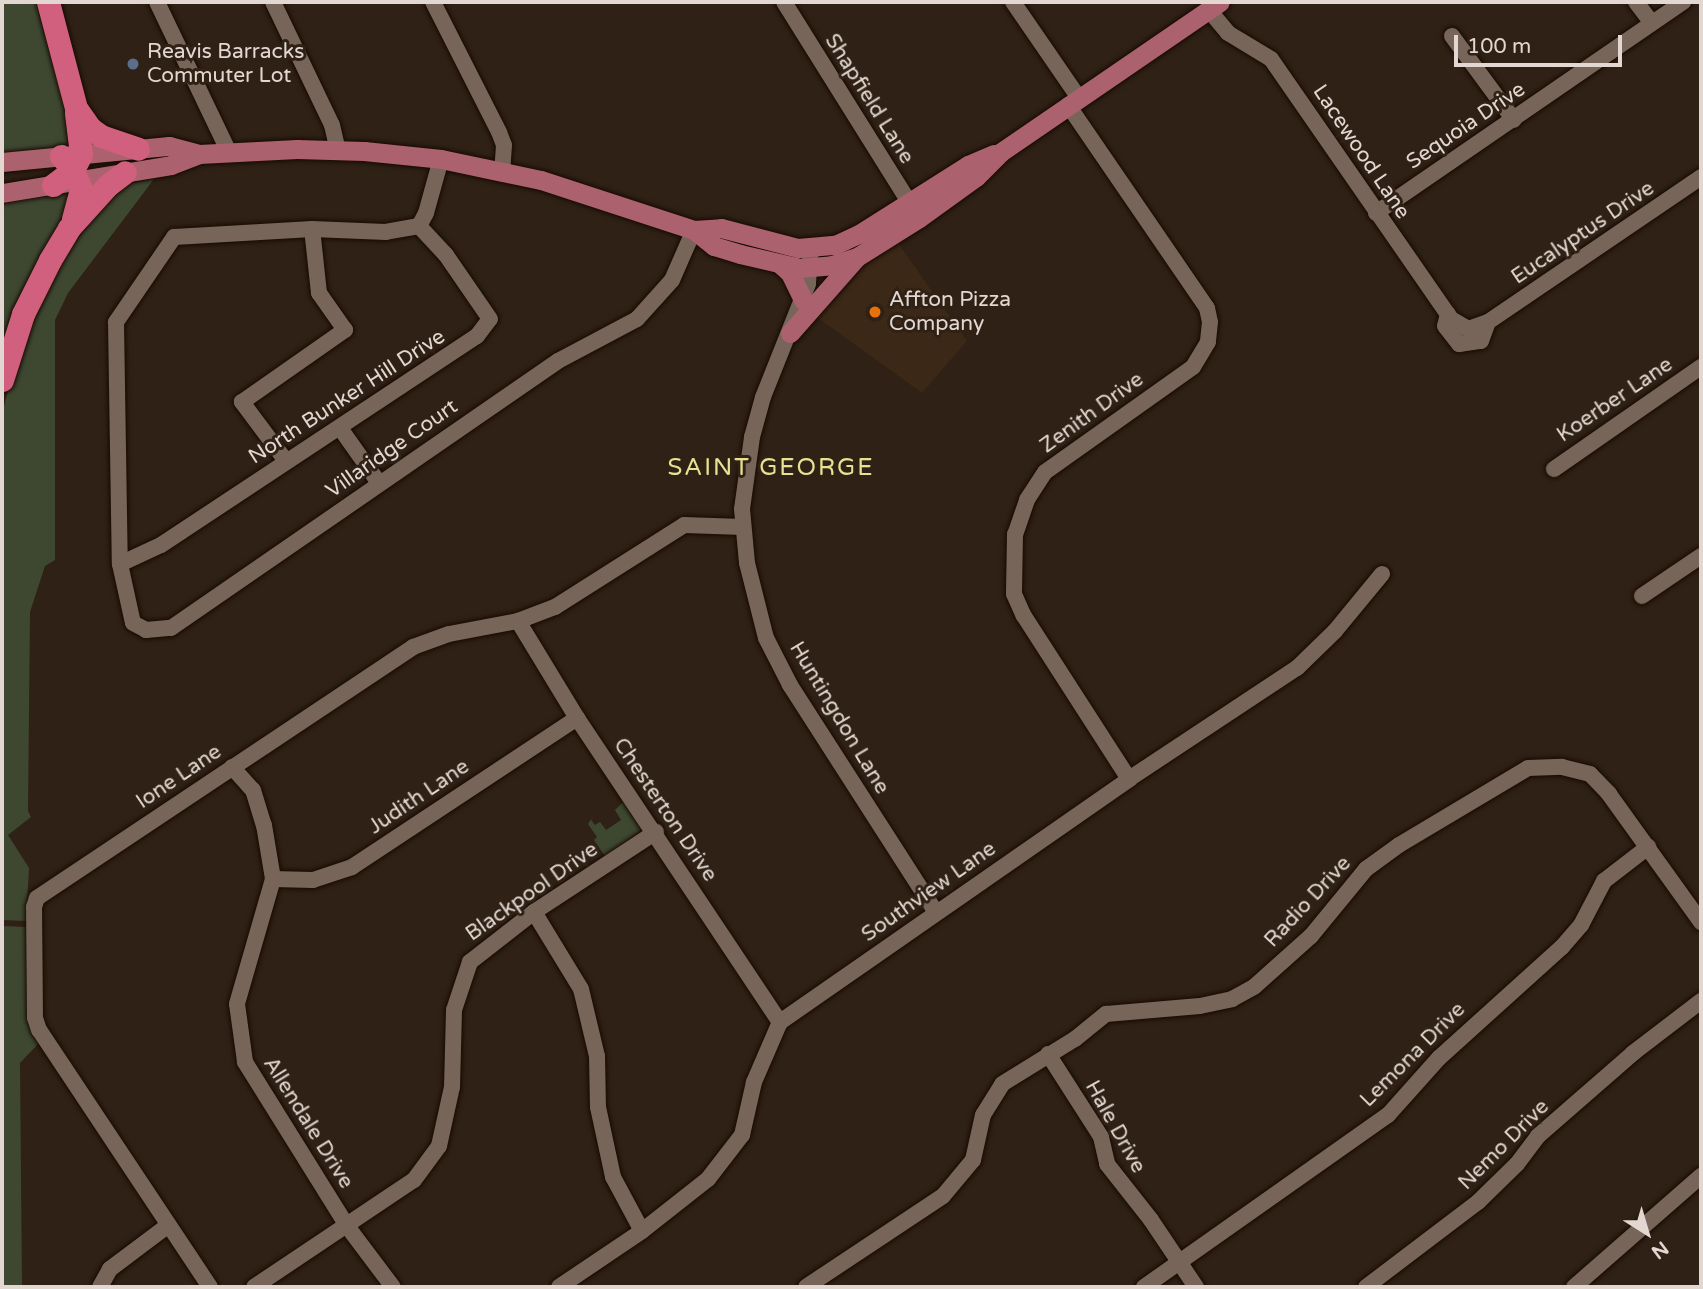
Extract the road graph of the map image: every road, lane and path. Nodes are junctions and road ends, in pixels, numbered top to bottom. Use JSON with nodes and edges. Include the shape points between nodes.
{"nodes":[{"id":1,"x":48,"y":2,"type":"edge"},
{"id":2,"x":157,"y":2,"type":"edge"},
{"id":3,"x":273,"y":2,"type":"edge"},
{"id":4,"x":433,"y":2,"type":"edge"},
{"id":5,"x":784,"y":2,"type":"edge"},
{"id":6,"x":1013,"y":2,"type":"edge"},
{"id":7,"x":1636,"y":2,"type":"edge"},
{"id":8,"x":1683,"y":2,"type":"edge"},
{"id":9,"x":1214,"y":6,"type":"edge"},
{"id":10,"x":1652,"y":23,"type":"junction"},
{"id":11,"x":1452,"y":36,"type":"dead end"},
{"id":12,"x":1073,"y":101,"type":"junction"},
{"id":13,"x":76,"y":108,"type":"junction"},
{"id":14,"x":1514,"y":120,"type":"junction"},
{"id":15,"x":138,"y":149,"type":"junction"},
{"id":16,"x":338,"y":150,"type":"junction"},
{"id":17,"x":229,"y":152,"type":"junction"},
{"id":18,"x":199,"y":154,"type":"junction"},
{"id":19,"x":440,"y":159,"type":"junction"},
{"id":20,"x":2,"y":162,"type":"edge"},
{"id":21,"x":73,"y":165,"type":"junction"},
{"id":22,"x":502,"y":171,"type":"junction"},
{"id":23,"x":125,"y":172,"type":"junction"},
{"id":24,"x":1701,"y":177,"type":"edge"},
{"id":25,"x":53,"y":185,"type":"joint"},
{"id":26,"x":2,"y":193,"type":"edge"},
{"id":27,"x":914,"y":210,"type":"junction"},
{"id":28,"x":1376,"y":213,"type":"junction"},
{"id":29,"x":419,"y":226,"type":"junction"},
{"id":30,"x":69,"y":228,"type":"junction"},
{"id":31,"x":312,"y":229,"type":"junction"},
{"id":32,"x":694,"y":230,"type":"junction"},
{"id":33,"x":857,"y":257,"type":"junction"},
{"id":34,"x":810,"y":258,"type":"junction"},
{"id":35,"x":780,"y":264,"type":"junction"},
{"id":36,"x":803,"y":300,"type":"junction"},
{"id":37,"x":1448,"y":314,"type":"junction"},
{"id":38,"x":1488,"y":323,"type":"junction"},
{"id":39,"x":1468,"y":329,"type":"joint"},
{"id":40,"x":790,"y":333,"type":"junction"},
{"id":41,"x":1701,"y":366,"type":"edge"},
{"id":42,"x":2,"y":380,"type":"edge"},
{"id":43,"x":340,"y":428,"type":"junction"},
{"id":44,"x":286,"y":461,"type":"junction"},
{"id":45,"x":1554,"y":469,"type":"dead end"},
{"id":46,"x":379,"y":483,"type":"junction"},
{"id":47,"x":743,"y":527,"type":"junction"},
{"id":48,"x":1701,"y":556,"type":"edge"},
{"id":49,"x":120,"y":564,"type":"junction"},
{"id":50,"x":1382,"y":575,"type":"dead end"},
{"id":51,"x":1642,"y":596,"type":"dead end"},
{"id":52,"x":518,"y":621,"type":"junction"},
{"id":53,"x":577,"y":718,"type":"junction"},
{"id":54,"x":232,"y":767,"type":"junction"},
{"id":55,"x":1129,"y":779,"type":"junction"},
{"id":56,"x":656,"y":832,"type":"junction"},
{"id":57,"x":1647,"y":847,"type":"junction"},
{"id":58,"x":273,"y":879,"type":"junction"},
{"id":59,"x":534,"y":912,"type":"junction"},
{"id":60,"x":936,"y":912,"type":"junction"},
{"id":61,"x":1701,"y":922,"type":"edge"},
{"id":62,"x":1701,"y":1001,"type":"edge"},
{"id":63,"x":780,"y":1022,"type":"junction"},
{"id":64,"x":1048,"y":1054,"type":"junction"},
{"id":65,"x":1701,"y":1176,"type":"edge"},
{"id":66,"x":167,"y":1226,"type":"junction"},
{"id":67,"x":347,"y":1226,"type":"junction"},
{"id":68,"x":642,"y":1231,"type":"junction"},
{"id":69,"x":1177,"y":1263,"type":"junction"},
{"id":70,"x":100,"y":1287,"type":"edge"},
{"id":71,"x":210,"y":1287,"type":"edge"},
{"id":72,"x":254,"y":1287,"type":"edge"},
{"id":73,"x":393,"y":1287,"type":"edge"},
{"id":74,"x":559,"y":1287,"type":"edge"},
{"id":75,"x":806,"y":1287,"type":"edge"},
{"id":76,"x":1144,"y":1287,"type":"edge"},
{"id":77,"x":1195,"y":1287,"type":"edge"},
{"id":78,"x":1366,"y":1287,"type":"edge"},
{"id":79,"x":1574,"y":1287,"type":"edge"}],
"edges":[{"from":1,"to":13,"type":"highway"},
{"from":2,"to":17,"type":"street"},
{"from":3,"to":16,"type":"street","via":[[332,125]]},
{"from":4,"to":22,"type":"street","via":[[499,132],[504,145]]},
{"from":5,"to":27,"type":"street","name":"Shapfield Lane"},
{"from":6,"to":12,"type":"street","name":"Zenith Drive"},
{"from":7,"to":10,"type":"street"},
{"from":8,"to":10,"type":"street","name":"Sequoia Drive"},
{"from":9,"to":12,"type":"main road"},
{"from":9,"to":28,"type":"street","name":"Lacewood Lane","via":[[1228,33],[1271,59]]},
{"from":10,"to":14,"type":"street","name":"Sequoia Drive"},
{"from":11,"to":14,"type":"street"},
{"from":12,"to":27,"type":"main road","via":[[1001,152],[968,165]]},
{"from":12,"to":55,"type":"street","name":"Zenith Drive","via":[[1208,308],[1210,322],[1208,342],[1193,367],[1045,472],[1027,500],[1015,534],[1014,594],[1024,616]]},
{"from":13,"to":15,"type":"highway","via":[[102,136]]},
{"from":13,"to":21,"type":"highway"},
{"from":14,"to":28,"type":"street","name":"Sequoia Drive"},
{"from":15,"to":18,"type":"main road","via":[[169,146]]},
{"from":15,"to":21,"type":"main road"},
{"from":16,"to":17,"type":"main road"},
{"from":16,"to":19,"type":"main road"},
{"from":17,"to":18,"type":"main road"},
{"from":18,"to":23,"type":"main road","via":[[171,165]]},
{"from":19,"to":22,"type":"main road"},
{"from":19,"to":29,"type":"street"},
{"from":20,"to":21,"type":"main road"},
{"from":21,"to":23,"type":"main road"},
{"from":21,"to":25,"type":"highway"},
{"from":21,"to":30,"type":"highway","via":[[81,200]]},
{"from":22,"to":32,"type":"main road","via":[[578,190]]},
{"from":23,"to":30,"type":"highway"},
{"from":24,"to":38,"type":"street","name":"Eucalyptus Drive"},
{"from":25,"to":26,"type":"main road"},
{"from":27,"to":33,"type":"main road"},
{"from":27,"to":34,"type":"main road"},
{"from":28,"to":37,"type":"street","name":"Lacewood Lane"},
{"from":29,"to":31,"type":"street","via":[[386,232]]},
{"from":29,"to":43,"type":"street","name":"North Bunker Hill Drive","via":[[446,255],[490,319],[477,337]]},
{"from":30,"to":42,"type":"highway","via":[[36,286]]},
{"from":31,"to":44,"type":"street","via":[[319,293],[345,330],[242,402]]},
{"from":31,"to":49,"type":"street","via":[[174,237],[116,322]]},
{"from":32,"to":34,"type":"main road","via":[[721,229],[786,246]]},
{"from":32,"to":35,"type":"main road","via":[[714,246]]},
{"from":32,"to":46,"type":"street","name":"Villaridge Court","via":[[671,279],[637,319],[558,361]]},
{"from":33,"to":34,"type":"main road"},
{"from":33,"to":40,"type":"main road"},
{"from":34,"to":35,"type":"main road"},
{"from":34,"to":36,"type":"street","name":"Huntingdon Lane"},
{"from":35,"to":36,"type":"main road"},
{"from":36,"to":40,"type":"street","name":"Huntingdon Lane"},
{"from":37,"to":38,"type":"street","name":"Eucalyptus Drive","via":[[1445,326],[1459,344],[1481,341]]},
{"from":37,"to":39,"type":"street","name":"Lacewood Lane"},
{"from":38,"to":39,"type":"street","name":"Eucalyptus Drive"},
{"from":40,"to":47,"type":"street","name":"Huntingdon Lane","via":[[752,436]]},
{"from":41,"to":45,"type":"street","name":"Koerber Lane"},
{"from":43,"to":44,"type":"street","name":"North Bunker Hill Drive"},
{"from":43,"to":46,"type":"street"},
{"from":44,"to":49,"type":"street","name":"North Bunker Hill Drive","via":[[161,545]]},
{"from":46,"to":49,"type":"street","name":"Villaridge Court","via":[[171,628],[146,630],[133,623]]},
{"from":47,"to":52,"type":"street","name":"Ione Lane","via":[[696,524],[675,528],[573,597]]},
{"from":47,"to":60,"type":"street","name":"Huntingdon Lane","via":[[761,622],[790,685]]},
{"from":48,"to":51,"type":"street"},
{"from":50,"to":55,"type":"street","name":"Southview Lane","via":[[1297,668]]},
{"from":52,"to":53,"type":"street","name":"Chesterton Drive"},
{"from":52,"to":54,"type":"street","name":"Ione Lane","via":[[449,634],[413,647]]},
{"from":53,"to":56,"type":"street","name":"Chesterton Drive"},
{"from":53,"to":58,"type":"street","name":"Judith Lane","via":[[352,867],[313,880]]},
{"from":54,"to":58,"type":"street","name":"Allendale Drive","via":[[253,790]]},
{"from":54,"to":66,"type":"street","name":"Ione Lane","via":[[37,898],[34,907],[35,1018],[39,1030]]},
{"from":55,"to":60,"type":"street","name":"Southview Lane"},
{"from":56,"to":59,"type":"street","name":"Blackpool Drive"},
{"from":56,"to":63,"type":"street","name":"Chesterton Drive"},
{"from":57,"to":61,"type":"street","name":"Radio Drive"},
{"from":57,"to":64,"type":"street","name":"Radio Drive","via":[[1590,774],[1562,767],[1528,768],[1367,869],[1311,936],[1255,986],[1232,999],[1200,1006],[1106,1014]]},
{"from":57,"to":69,"type":"street","name":"Lemona Drive","via":[[1604,881],[1581,925],[1562,947],[1438,1058],[1388,1115]]},
{"from":58,"to":67,"type":"street","name":"Allendale Drive","via":[[237,1004],[245,1062]]},
{"from":59,"to":67,"type":"street","name":"Blackpool Drive","via":[[470,962],[454,1010],[452,1087],[439,1146],[414,1180]]},
{"from":59,"to":68,"type":"street","via":[[581,989],[589,1012],[597,1056],[598,1107],[613,1177]]},
{"from":60,"to":63,"type":"street","name":"Southview Lane"},
{"from":62,"to":78,"type":"street","name":"Nemo Drive","via":[[1538,1136],[1478,1202]]},
{"from":63,"to":68,"type":"street","via":[[754,1082],[742,1135],[708,1179]]},
{"from":64,"to":69,"type":"street","name":"Hale Drive","via":[[1101,1137],[1107,1164],[1151,1220]]},
{"from":64,"to":75,"type":"street","name":"Radio Drive","via":[[1002,1084],[983,1115],[973,1160],[943,1196]]},
{"from":65,"to":79,"type":"street"},
{"from":66,"to":70,"type":"street","via":[[110,1269]]},
{"from":66,"to":71,"type":"street","name":"Ione Lane"},
{"from":67,"to":72,"type":"street","name":"Blackpool Drive"},
{"from":67,"to":73,"type":"street","name":"Allendale Drive"},
{"from":68,"to":74,"type":"street"},
{"from":69,"to":76,"type":"street","name":"Lemona Drive"},
{"from":69,"to":77,"type":"street","name":"Hale Drive"}]}
